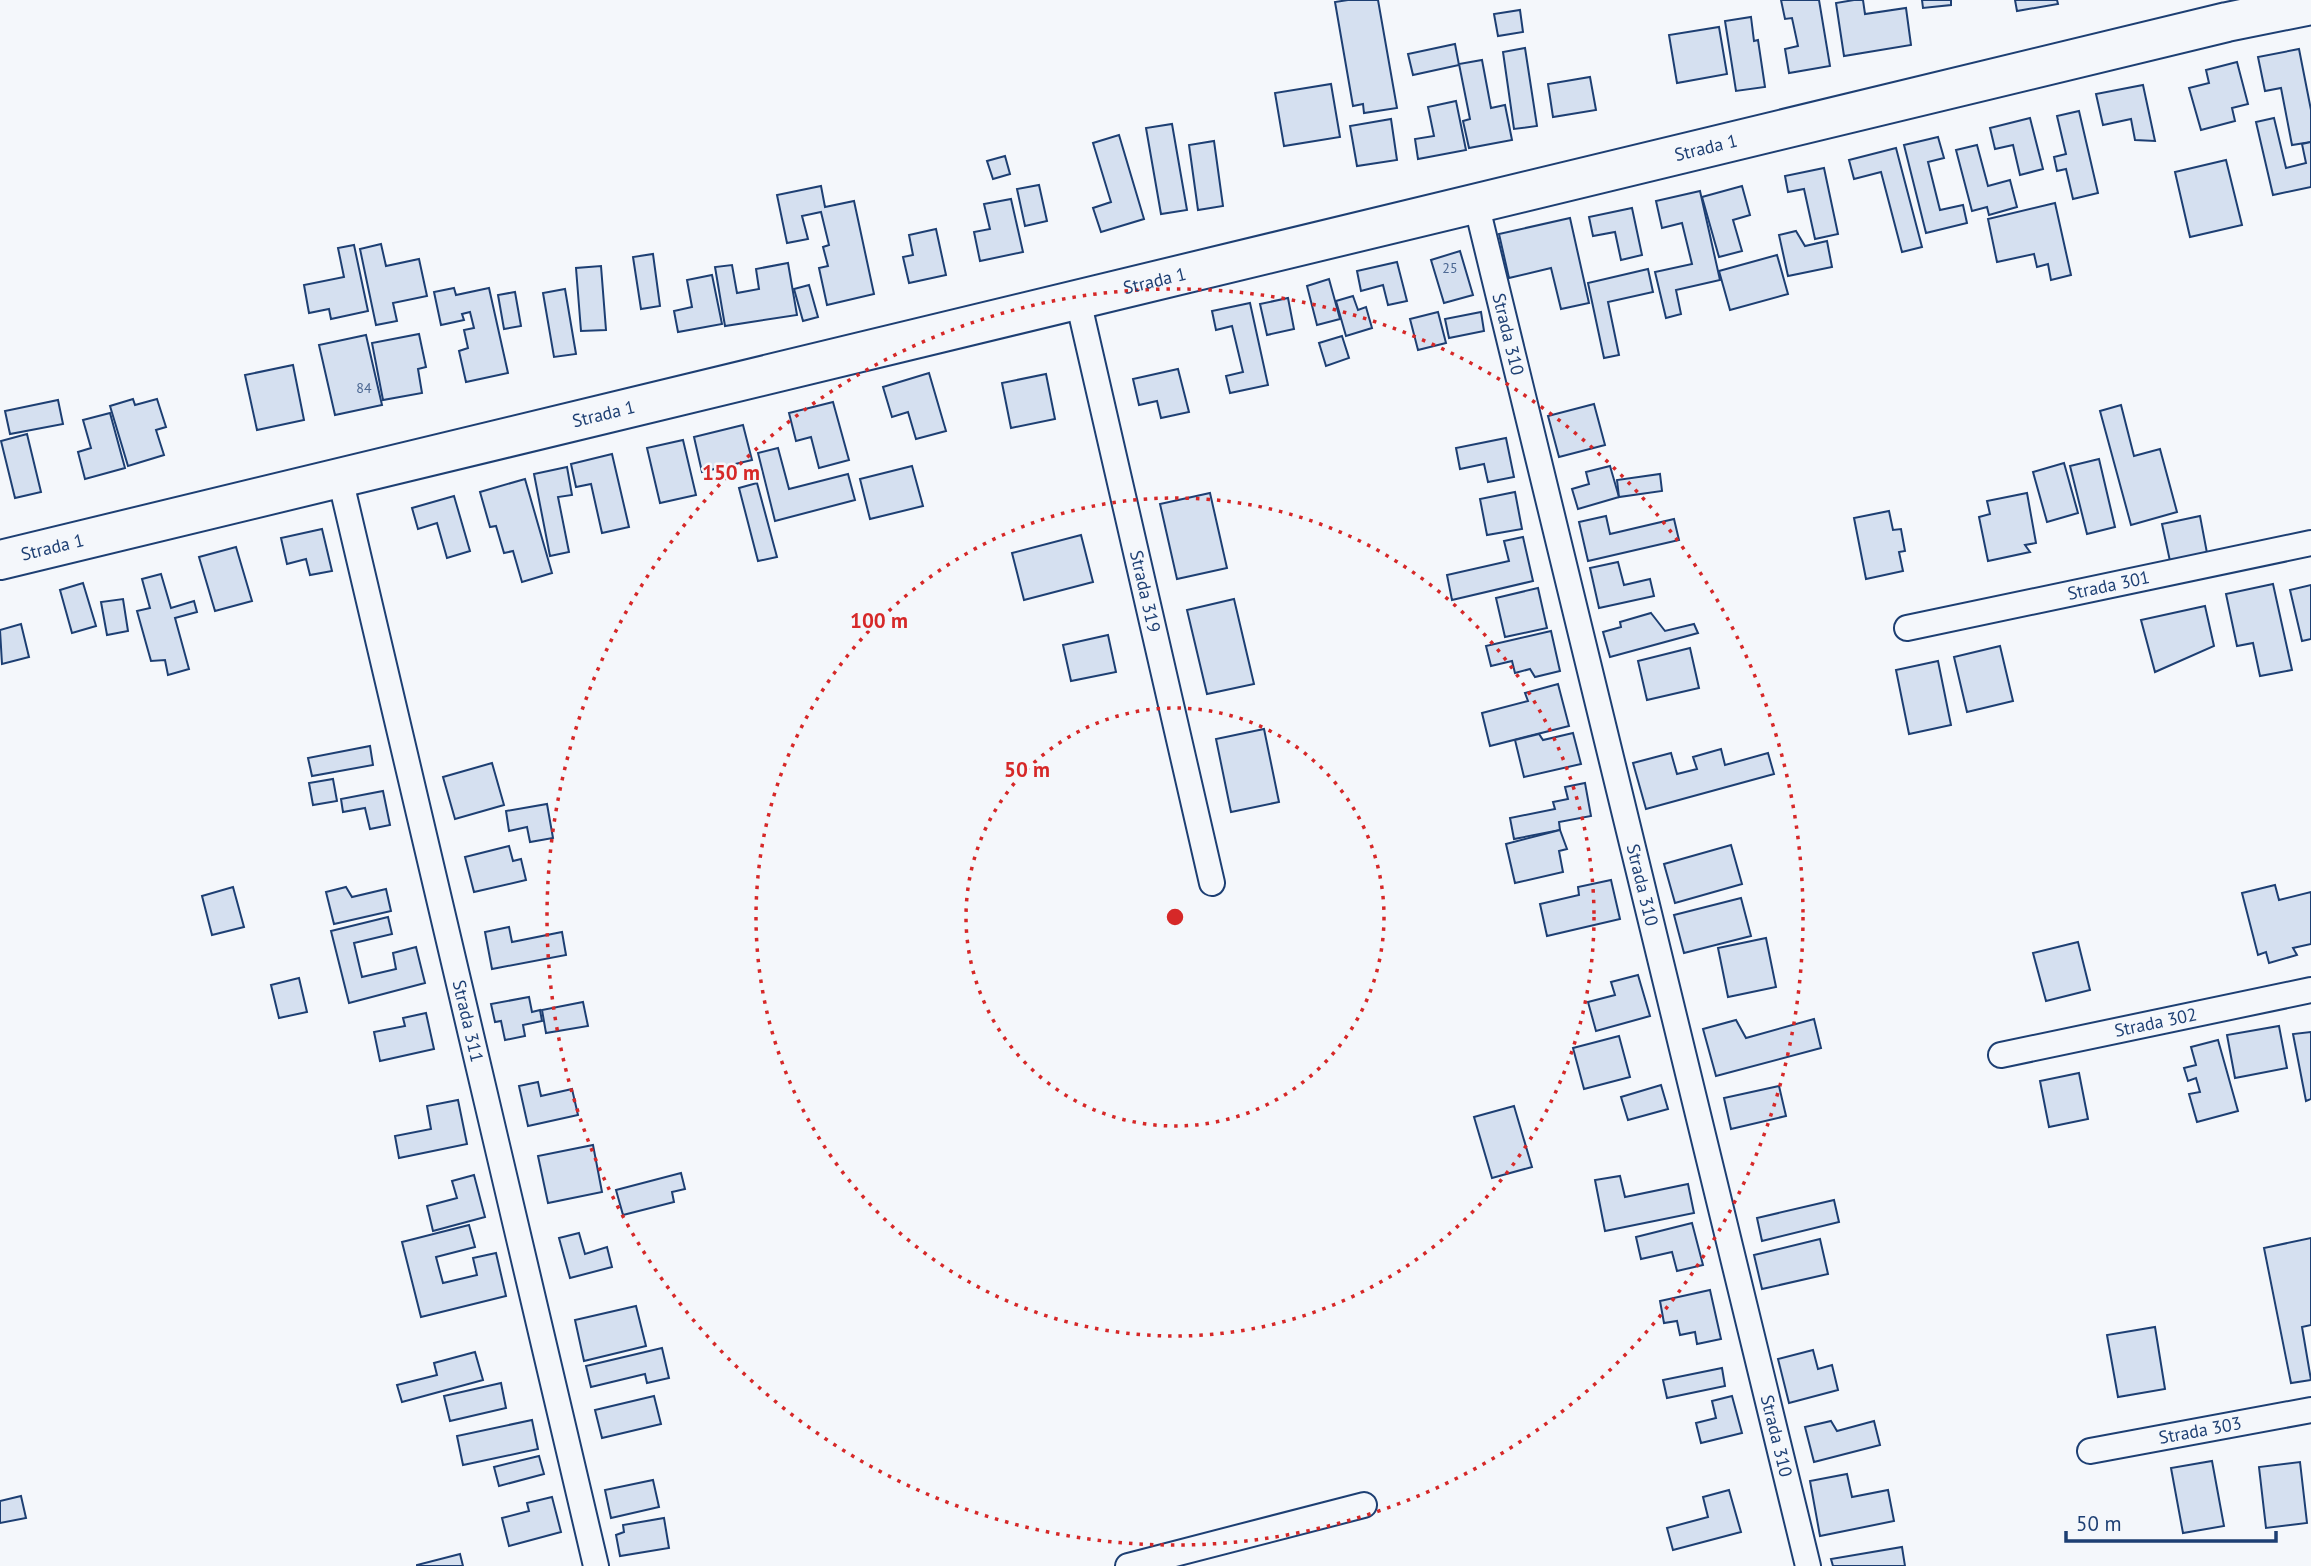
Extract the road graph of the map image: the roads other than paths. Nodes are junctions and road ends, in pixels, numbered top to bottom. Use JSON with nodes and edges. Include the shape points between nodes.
{"nodes":[{"id":1,"x":2311,"y":5,"type":"edge"},
{"id":2,"x":1476,"y":203,"type":"junction"},
{"id":3,"x":1077,"y":300,"type":"junction"},
{"id":4,"x":340,"y":478,"type":"junction"},
{"id":5,"x":2311,"y":543,"type":"edge"},
{"id":6,"x":0,"y":561,"type":"edge"},
{"id":7,"x":1907,"y":628,"type":"dead end"},
{"id":8,"x":1212,"y":883,"type":"dead end"},
{"id":9,"x":2311,"y":989,"type":"edge"},
{"id":10,"x":2001,"y":1055,"type":"dead end"},
{"id":11,"x":2311,"y":1410,"type":"edge"},
{"id":12,"x":2091,"y":1451,"type":"dead end"},
{"id":13,"x":1364,"y":1505,"type":"dead end"},
{"id":14,"x":596,"y":1566,"type":"edge"},
{"id":15,"x":1128,"y":1566,"type":"edge"},
{"id":16,"x":1808,"y":1566,"type":"edge"}],
"edges":[{"from":1,"to":2,"type":"main road","name":"Strada 1"},
{"from":2,"to":3,"type":"main road","name":"Strada 1"},
{"from":2,"to":16,"type":"street","name":"Strada 310"},
{"from":3,"to":4,"type":"main road","name":"Strada 1"},
{"from":3,"to":8,"type":"street","name":"Strada 319"},
{"from":4,"to":6,"type":"main road","name":"Strada 1"},
{"from":4,"to":14,"type":"street","name":"Strada 311"},
{"from":5,"to":7,"type":"street","name":"Strada 301"},
{"from":9,"to":10,"type":"street","name":"Strada 302"},
{"from":11,"to":12,"type":"street","name":"Strada 303"},
{"from":13,"to":15,"type":"street"}]}
